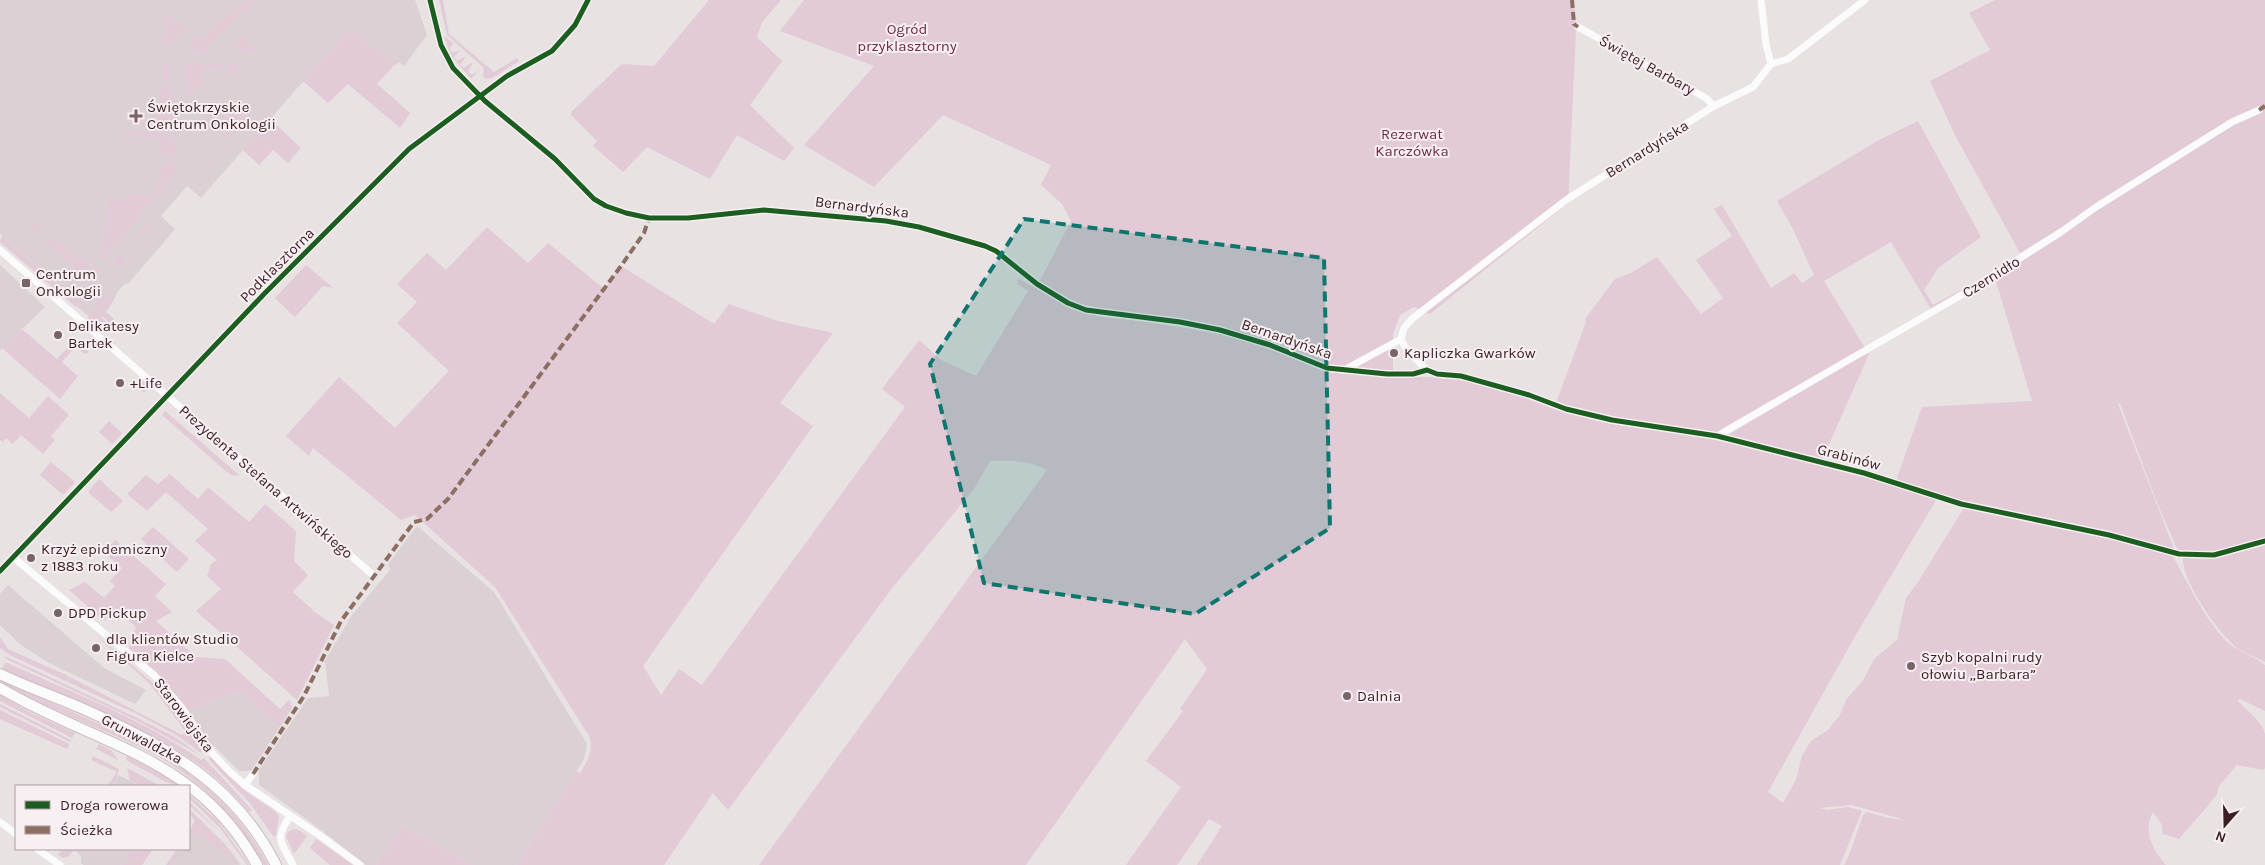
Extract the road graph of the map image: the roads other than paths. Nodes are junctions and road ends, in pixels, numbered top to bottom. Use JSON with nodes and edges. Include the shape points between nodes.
{"nodes":[{"id":1,"x":430,"y":0,"type":"edge"},
{"id":2,"x":588,"y":0,"type":"edge"},
{"id":3,"x":1761,"y":0,"type":"edge"},
{"id":4,"x":1865,"y":0,"type":"edge"},
{"id":5,"x":1578,"y":27,"type":"dead end"},
{"id":6,"x":1771,"y":64,"type":"junction"},
{"id":7,"x":481,"y":96,"type":"junction"},
{"id":8,"x":1714,"y":106,"type":"junction"},
{"id":9,"x":2259,"y":110,"type":"dead end"},
{"id":10,"x":0,"y":250,"type":"edge"},
{"id":11,"x":1401,"y":338,"type":"junction"},
{"id":12,"x":168,"y":396,"type":"junction"},
{"id":13,"x":1717,"y":436,"type":"junction"},
{"id":14,"x":2265,"y":541,"type":"edge"},
{"id":15,"x":13,"y":557,"type":"junction"},
{"id":16,"x":0,"y":571,"type":"edge"},
{"id":17,"x":373,"y":575,"type":"dead end"},
{"id":18,"x":0,"y":674,"type":"edge"},
{"id":19,"x":0,"y":688,"type":"edge"},
{"id":20,"x":253,"y":774,"type":"dead end"},
{"id":21,"x":188,"y":785,"type":"edge"},
{"id":22,"x":245,"y":785,"type":"junction"},
{"id":23,"x":190,"y":787,"type":"edge"},
{"id":24,"x":290,"y":816,"type":"junction"},
{"id":25,"x":0,"y":822,"type":"edge"},
{"id":26,"x":15,"y":833,"type":"edge"},
{"id":27,"x":38,"y":850,"type":"edge"},
{"id":28,"x":60,"y":865,"type":"edge"},
{"id":29,"x":257,"y":865,"type":"edge"},
{"id":30,"x":276,"y":865,"type":"edge"},
{"id":31,"x":293,"y":865,"type":"edge"},
{"id":32,"x":360,"y":865,"type":"edge"}],
"edges":[{"from":1,"to":7,"type":"street","name":"Bernardyńska","via":[[444,53],[453,68]]},
{"from":2,"to":7,"type":"street","name":"Podklasztorna","via":[[576,25],[555,49],[507,76]]},
{"from":3,"to":6,"type":"street"},
{"from":4,"to":6,"type":"street","name":"Bernardyńska","via":[[1788,59]]},
{"from":5,"to":8,"type":"street","name":"Świętej Barbary","via":[[1706,98]]},
{"from":6,"to":8,"type":"street","name":"Bernardyńska","via":[[1753,87]]},
{"from":7,"to":11,"type":"street","name":"Bernardyńska","via":[[555,159],[594,199],[626,213],[648,218],[688,218],[764,210],[898,222],[991,249],[1037,284],[1074,306],[1220,330],[1270,345],[1327,368],[1344,370]]},
{"from":7,"to":12,"type":"street","name":"Podklasztorna","via":[[409,149],[265,293]]},
{"from":8,"to":11,"type":"street","name":"Bernardyńska","via":[[1547,214],[1413,318],[1404,328]]},
{"from":9,"to":13,"type":"street","name":"Czernidło","via":[[2232,122],[1970,290]]},
{"from":10,"to":12,"type":"street","name":"Prezydenta Stefana Artwińskiego"},
{"from":11,"to":13,"type":"street","name":"Grabinów","via":[[1403,345],[1427,370],[1437,374],[1461,376],[1611,420]]},
{"from":12,"to":15,"type":"street","name":"Podklasztorna"},
{"from":12,"to":17,"type":"street","name":"Prezydenta Stefana Artwińskiego"},
{"from":13,"to":14,"type":"street","name":"Grabinów","via":[[1864,473],[1961,504],[2179,554],[2214,555]]},
{"from":15,"to":16,"type":"street","name":"Podklasztorna"},
{"from":15,"to":22,"type":"street","name":"Starowiejska","via":[[148,669],[170,692],[212,753]]},
{"from":18,"to":30,"type":"main road","name":"Grunwaldzka","via":[[87,710],[163,747],[188,763],[233,803]]},
{"from":19,"to":21,"type":"main road","name":"Grunwaldzka","via":[[146,758]]},
{"from":20,"to":22,"type":"street"},
{"from":22,"to":24,"type":"street","name":"Starowiejska"},
{"from":23,"to":29,"type":"main road","name":"Grunwaldzka","via":[[224,818]]},
{"from":24,"to":31,"type":"street","via":[[280,837]]},
{"from":24,"to":32,"type":"street","name":"Starowiejska"},
{"from":25,"to":26,"type":"street"},
{"from":27,"to":28,"type":"street"}]}
